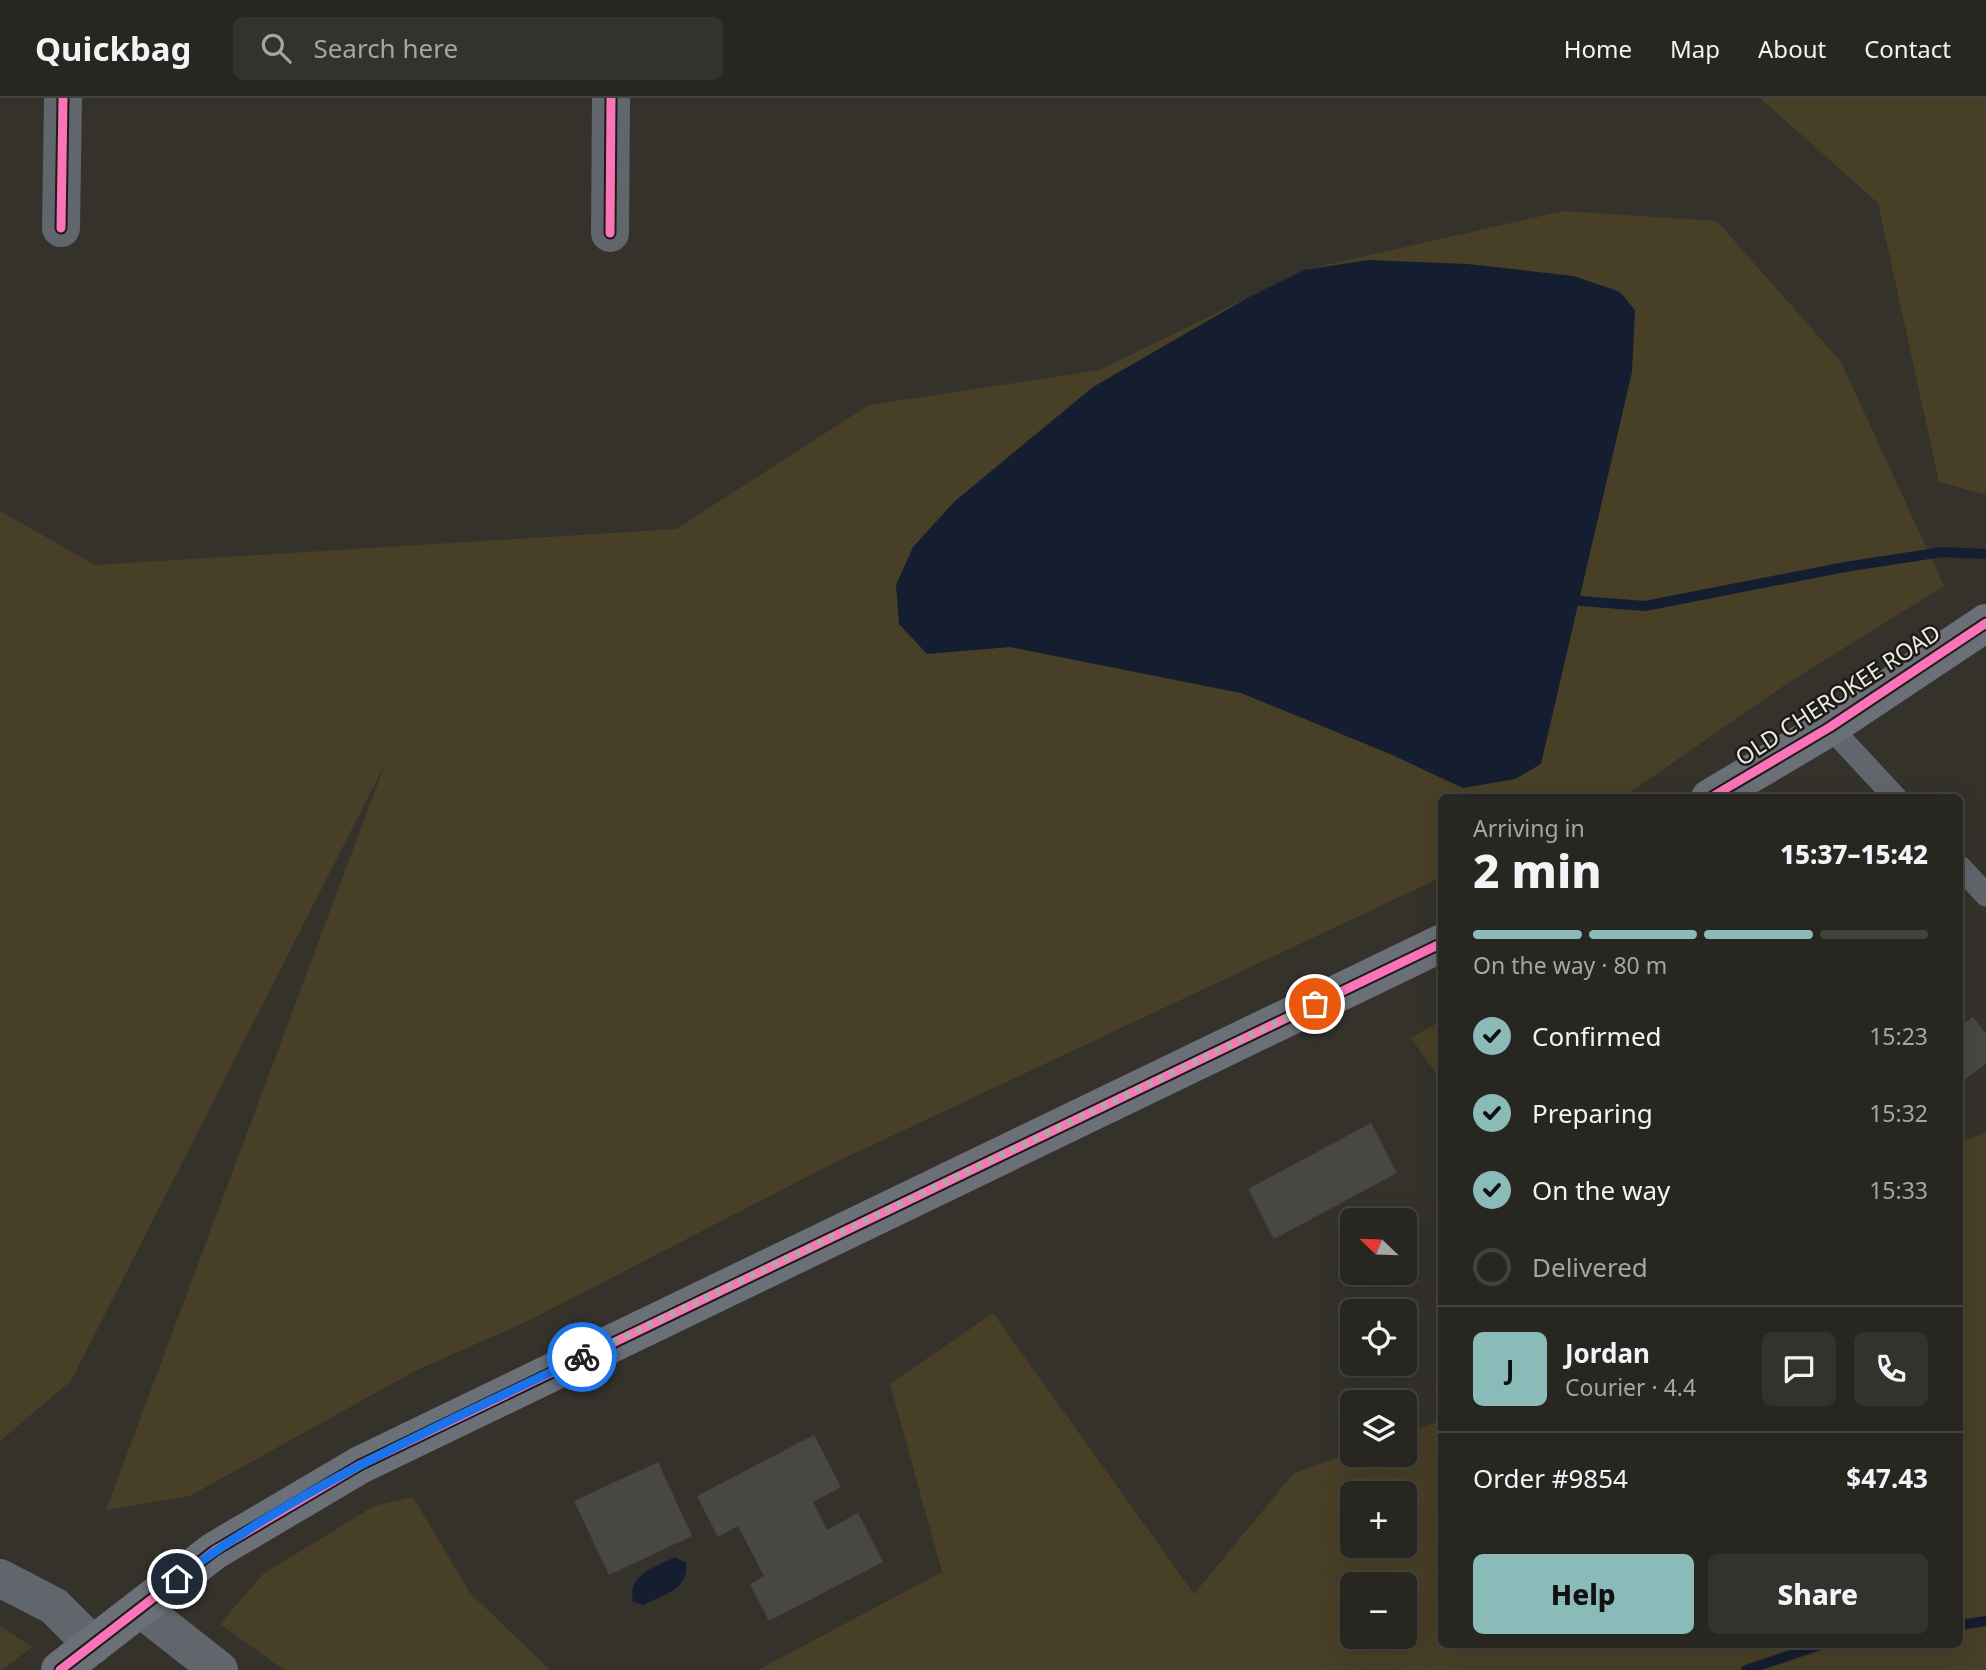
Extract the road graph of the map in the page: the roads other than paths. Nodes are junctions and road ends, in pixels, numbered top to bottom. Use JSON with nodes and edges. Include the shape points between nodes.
{"nodes":[{"id":1,"x":63,"y":98,"type":"edge"},
{"id":2,"x":611,"y":98,"type":"edge"},
{"id":3,"x":61,"y":228,"type":"dead end"},
{"id":4,"x":610,"y":233,"type":"dead end"},
{"id":5,"x":1986,"y":623,"type":"edge"},
{"id":6,"x":1830,"y":727,"type":"junction"},
{"id":7,"x":1717,"y":794,"type":"edge"},
{"id":8,"x":1892,"y":794,"type":"edge"},
{"id":9,"x":1963,"y":870,"type":"edge"},
{"id":10,"x":1986,"y":895,"type":"edge"},
{"id":11,"x":1438,"y":945,"type":"edge"},
{"id":12,"x":0,"y":1578,"type":"edge"},
{"id":13,"x":139,"y":1608,"type":"junction"},
{"id":14,"x":93,"y":1645,"type":"junction"},
{"id":15,"x":60,"y":1670,"type":"edge"},
{"id":16,"x":219,"y":1670,"type":"edge"}],
"edges":[{"from":1,"to":3,"type":"street"},
{"from":2,"to":4,"type":"street"},
{"from":5,"to":6,"type":"street","name":"OLD CHEROKEE ROAD"},
{"from":6,"to":7,"type":"street","name":"OLD CHEROKEE ROAD"},
{"from":6,"to":8,"type":"lane"},
{"from":9,"to":10,"type":"lane"},
{"from":11,"to":13,"type":"street","via":[[360,1465],[214,1551]]},
{"from":12,"to":14,"type":"street","via":[[54,1606]]},
{"from":13,"to":14,"type":"street"},
{"from":13,"to":16,"type":"street"},
{"from":14,"to":15,"type":"street"}]}
